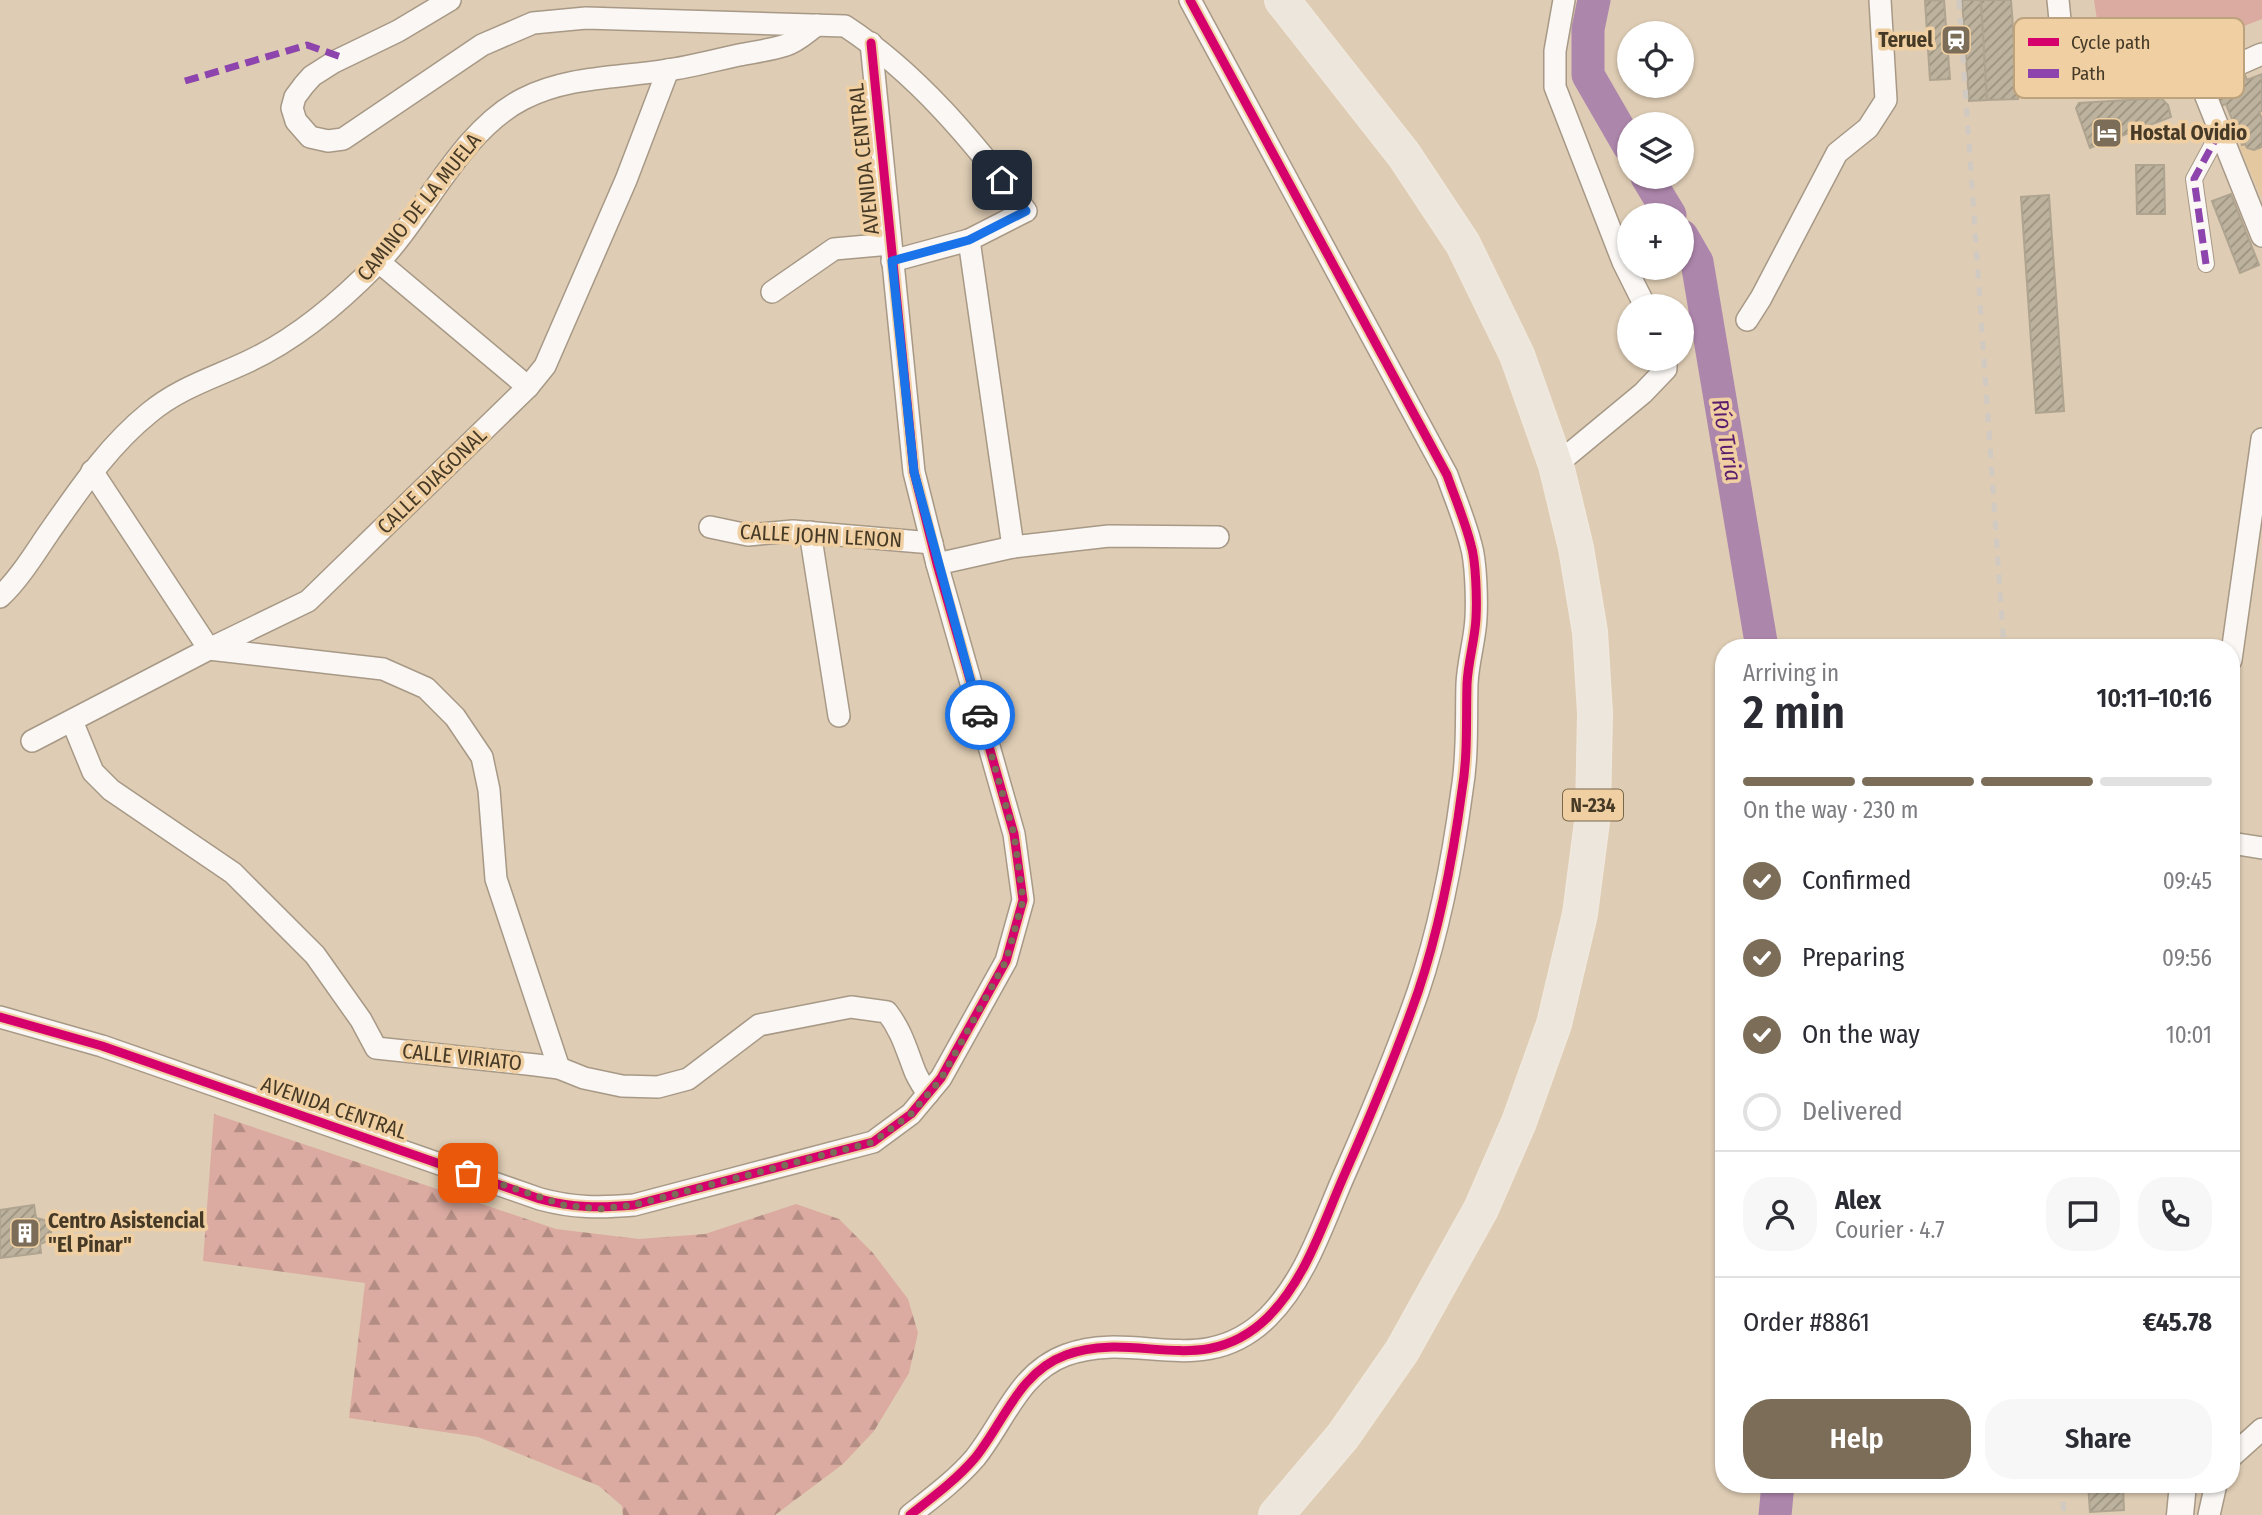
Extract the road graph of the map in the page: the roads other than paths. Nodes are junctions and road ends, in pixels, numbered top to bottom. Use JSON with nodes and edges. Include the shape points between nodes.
{"nodes":[{"id":1,"x":450,"y":0,"type":"edge"},
{"id":2,"x":1190,"y":0,"type":"edge"},
{"id":3,"x":1282,"y":0,"type":"edge"},
{"id":4,"x":1564,"y":0,"type":"edge"},
{"id":5,"x":1881,"y":0,"type":"edge"},
{"id":6,"x":2058,"y":0,"type":"edge"},
{"id":7,"x":2061,"y":18,"type":"edge"},
{"id":8,"x":817,"y":25,"type":"junction"},
{"id":9,"x":871,"y":43,"type":"junction"},
{"id":10,"x":2262,"y":54,"type":"edge"},
{"id":11,"x":2244,"y":61,"type":"edge"},
{"id":12,"x":668,"y":70,"type":"junction"},
{"id":13,"x":2207,"y":98,"type":"edge"},
{"id":14,"x":2220,"y":131,"type":"junction"},
{"id":15,"x":2262,"y":236,"type":"edge"},
{"id":16,"x":969,"y":240,"type":"junction"},
{"id":17,"x":891,"y":253,"type":"junction"},
{"id":18,"x":379,"y":262,"type":"junction"},
{"id":19,"x":2206,"y":264,"type":"dead end"},
{"id":20,"x":772,"y":292,"type":"dead end"},
{"id":21,"x":1639,"y":294,"type":"edge"},
{"id":22,"x":1746,"y":320,"type":"dead end"},
{"id":23,"x":1664,"y":371,"type":"edge"},
{"id":24,"x":528,"y":387,"type":"junction"},
{"id":25,"x":2262,"y":439,"type":"edge"},
{"id":26,"x":1556,"y":465,"type":"junction"},
{"id":27,"x":92,"y":471,"type":"junction"},
{"id":28,"x":710,"y":527,"type":"dead end"},
{"id":29,"x":810,"y":532,"type":"junction"},
{"id":30,"x":1218,"y":537,"type":"dead end"},
{"id":31,"x":1013,"y":547,"type":"junction"},
{"id":32,"x":934,"y":554,"type":"junction"},
{"id":33,"x":0,"y":597,"type":"edge"},
{"id":34,"x":2234,"y":639,"type":"edge"},
{"id":35,"x":209,"y":649,"type":"junction"},
{"id":36,"x":839,"y":716,"type":"dead end"},
{"id":37,"x":72,"y":721,"type":"junction"},
{"id":38,"x":32,"y":741,"type":"dead end"},
{"id":39,"x":2240,"y":844,"type":"edge"},
{"id":40,"x":2262,"y":848,"type":"edge"},
{"id":41,"x":0,"y":1017,"type":"edge"},
{"id":42,"x":559,"y":1069,"type":"junction"},
{"id":43,"x":928,"y":1094,"type":"junction"},
{"id":44,"x":2262,"y":1429,"type":"edge"},
{"id":45,"x":2240,"y":1449,"type":"edge"},
{"id":46,"x":2182,"y":1493,"type":"edge"},
{"id":47,"x":2214,"y":1493,"type":"edge"},
{"id":48,"x":910,"y":1515,"type":"edge"},
{"id":49,"x":1276,"y":1515,"type":"edge"},
{"id":50,"x":2180,"y":1515,"type":"edge"},
{"id":51,"x":2209,"y":1515,"type":"edge"}],
"edges":[{"from":1,"to":8,"type":"street","via":[[313,76],[295,97],[292,108],[310,137],[343,139],[482,45],[533,23],[586,18]]},
{"from":2,"to":48,"type":"street","via":[[1447,475],[1472,548],[1476,617],[1468,675],[1463,786],[1443,902],[1419,989],[1375,1104],[1287,1295],[1249,1333],[1214,1348],[1101,1348],[1047,1363],[1022,1386],[961,1474]]},
{"from":3,"to":26,"type":"highway","number":"N-234","via":[[1404,155],[1463,244],[1517,355]]},
{"from":4,"to":21,"type":"street","via":[[1555,51],[1555,87]]},
{"from":5,"to":22,"type":"street","via":[[1886,100],[1868,128],[1837,153]]},
{"from":6,"to":7,"type":"street"},
{"from":8,"to":9,"type":"street","via":[[845,26]]},
{"from":8,"to":12,"type":"street","name":"CAMINO DE LA MUELA","via":[[788,45]]},
{"from":9,"to":16,"type":"street","via":[[930,97],[1026,211]]},
{"from":9,"to":17,"type":"street","name":"AVENIDA CENTRAL"},
{"from":10,"to":11,"type":"street"},
{"from":12,"to":18,"type":"street","name":"CAMINO DE LA MUELA","via":[[554,86],[503,111],[455,163]]},
{"from":12,"to":24,"type":"street","name":"CALLE DIAGONAL","via":[[545,366]]},
{"from":13,"to":14,"type":"street"},
{"from":14,"to":15,"type":"street"},
{"from":14,"to":19,"type":"street","via":[[2194,178]]},
{"from":16,"to":17,"type":"street"},
{"from":16,"to":31,"type":"street"},
{"from":17,"to":20,"type":"street","via":[[834,249]]},
{"from":17,"to":32,"type":"street","name":"AVENIDA CENTRAL","via":[[914,472]]},
{"from":18,"to":24,"type":"street"},
{"from":18,"to":27,"type":"street","name":"CAMINO DE LA MUELA","via":[[332,305],[275,347],[183,389],[158,406]]},
{"from":23,"to":26,"type":"street"},
{"from":24,"to":35,"type":"street","name":"CALLE DIAGONAL","via":[[308,601]]},
{"from":25,"to":34,"type":"street"},
{"from":26,"to":49,"type":"highway","number":"N-234","via":[[1590,632],[1595,713],[1593,814],[1580,914],[1554,1024],[1519,1122],[1481,1209],[1444,1277],[1402,1351],[1343,1436]]},
{"from":27,"to":33,"type":"street","name":"CAMINO DE LA MUELA"},
{"from":27,"to":35,"type":"street"},
{"from":28,"to":29,"type":"street","name":"CALLE JOHN LENON","via":[[748,535]]},
{"from":29,"to":32,"type":"street","name":"CALLE JOHN LENON"},
{"from":29,"to":36,"type":"street"},
{"from":30,"to":31,"type":"street","name":"CALLE JOHN LENON","via":[[1109,536]]},
{"from":31,"to":32,"type":"street","name":"CALLE JOHN LENON"},
{"from":32,"to":43,"type":"street","name":"AVENIDA CENTRAL","via":[[1014,834],[1023,900],[1006,961],[941,1079]]},
{"from":35,"to":37,"type":"street","name":"CALLE DIAGONAL"},
{"from":35,"to":42,"type":"street","via":[[383,669],[426,688],[455,717],[482,757],[496,879]]},
{"from":37,"to":38,"type":"street","name":"CALLE DIAGONAL"},
{"from":37,"to":42,"type":"street","name":"CALLE VIRIATO","via":[[93,772],[111,790],[233,873],[315,955],[376,1048]]},
{"from":39,"to":40,"type":"street"},
{"from":41,"to":43,"type":"street","name":"AVENIDA CENTRAL","via":[[102,1046],[540,1199],[582,1208],[634,1205],[873,1142],[911,1114]]},
{"from":42,"to":43,"type":"street","name":"CALLE VIRIATO","via":[[622,1086],[658,1087],[688,1079],[760,1026],[851,1007],[887,1012],[897,1024]]},
{"from":44,"to":45,"type":"street"},
{"from":46,"to":50,"type":"street"},
{"from":47,"to":51,"type":"street"}]}
